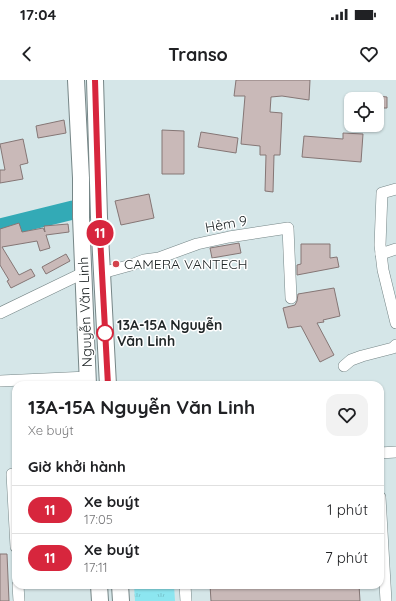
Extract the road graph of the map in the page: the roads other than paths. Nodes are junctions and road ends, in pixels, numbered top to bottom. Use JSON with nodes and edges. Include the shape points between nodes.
{"nodes":[{"id":1,"x":76,"y":80,"type":"edge"},
{"id":2,"x":95,"y":80,"type":"edge"},
{"id":3,"x":396,"y":189,"type":"edge"},
{"id":4,"x":396,"y":250,"type":"edge"},
{"id":5,"x":381,"y":254,"type":"junction"},
{"id":6,"x":83,"y":272,"type":"junction"},
{"id":7,"x":102,"y":273,"type":"junction"},
{"id":8,"x":291,"y":298,"type":"dead end"},
{"id":9,"x":0,"y":313,"type":"edge"},
{"id":10,"x":396,"y":323,"type":"edge"},
{"id":11,"x":396,"y":345,"type":"edge"},
{"id":12,"x":344,"y":366,"type":"dead end"},
{"id":13,"x":0,"y":381,"type":"edge"},
{"id":14,"x":12,"y":381,"type":"edge"},
{"id":15,"x":88,"y":381,"type":"edge"},
{"id":16,"x":108,"y":381,"type":"edge"},
{"id":17,"x":396,"y":452,"type":"edge"},
{"id":18,"x":384,"y":453,"type":"edge"},
{"id":19,"x":384,"y":566,"type":"edge"},
{"id":20,"x":18,"y":589,"type":"edge"},
{"id":21,"x":99,"y":589,"type":"edge"},
{"id":22,"x":120,"y":589,"type":"edge"},
{"id":23,"x":185,"y":589,"type":"edge"},
{"id":24,"x":19,"y":601,"type":"edge"},
{"id":25,"x":100,"y":601,"type":"edge"},
{"id":26,"x":121,"y":601,"type":"edge"},
{"id":27,"x":186,"y":601,"type":"edge"},
{"id":28,"x":386,"y":601,"type":"edge"}],
"edges":[{"from":1,"to":6,"type":"highway","name":"Nguyễn Văn Linh"},
{"from":2,"to":7,"type":"highway","name":"Nguyễn Văn Linh"},
{"from":3,"to":5,"type":"street","via":[[382,193]]},
{"from":4,"to":5,"type":"street"},
{"from":5,"to":10,"type":"street"},
{"from":6,"to":9,"type":"street"},
{"from":6,"to":15,"type":"highway","name":"Nguyễn Văn Linh"},
{"from":7,"to":8,"type":"street","name":"Hẻm 9","via":[[159,258],[197,244],[288,228]]},
{"from":7,"to":16,"type":"highway","name":"Nguyễn Văn Linh"},
{"from":11,"to":12,"type":"street","via":[[351,360]]},
{"from":13,"to":14,"type":"street","name":"Nguyễn Văn Linh"},
{"from":17,"to":18,"type":"street"},
{"from":19,"to":28,"type":"street"},
{"from":20,"to":24,"type":"street"},
{"from":21,"to":25,"type":"highway"},
{"from":22,"to":26,"type":"highway"},
{"from":23,"to":27,"type":"street"}]}
